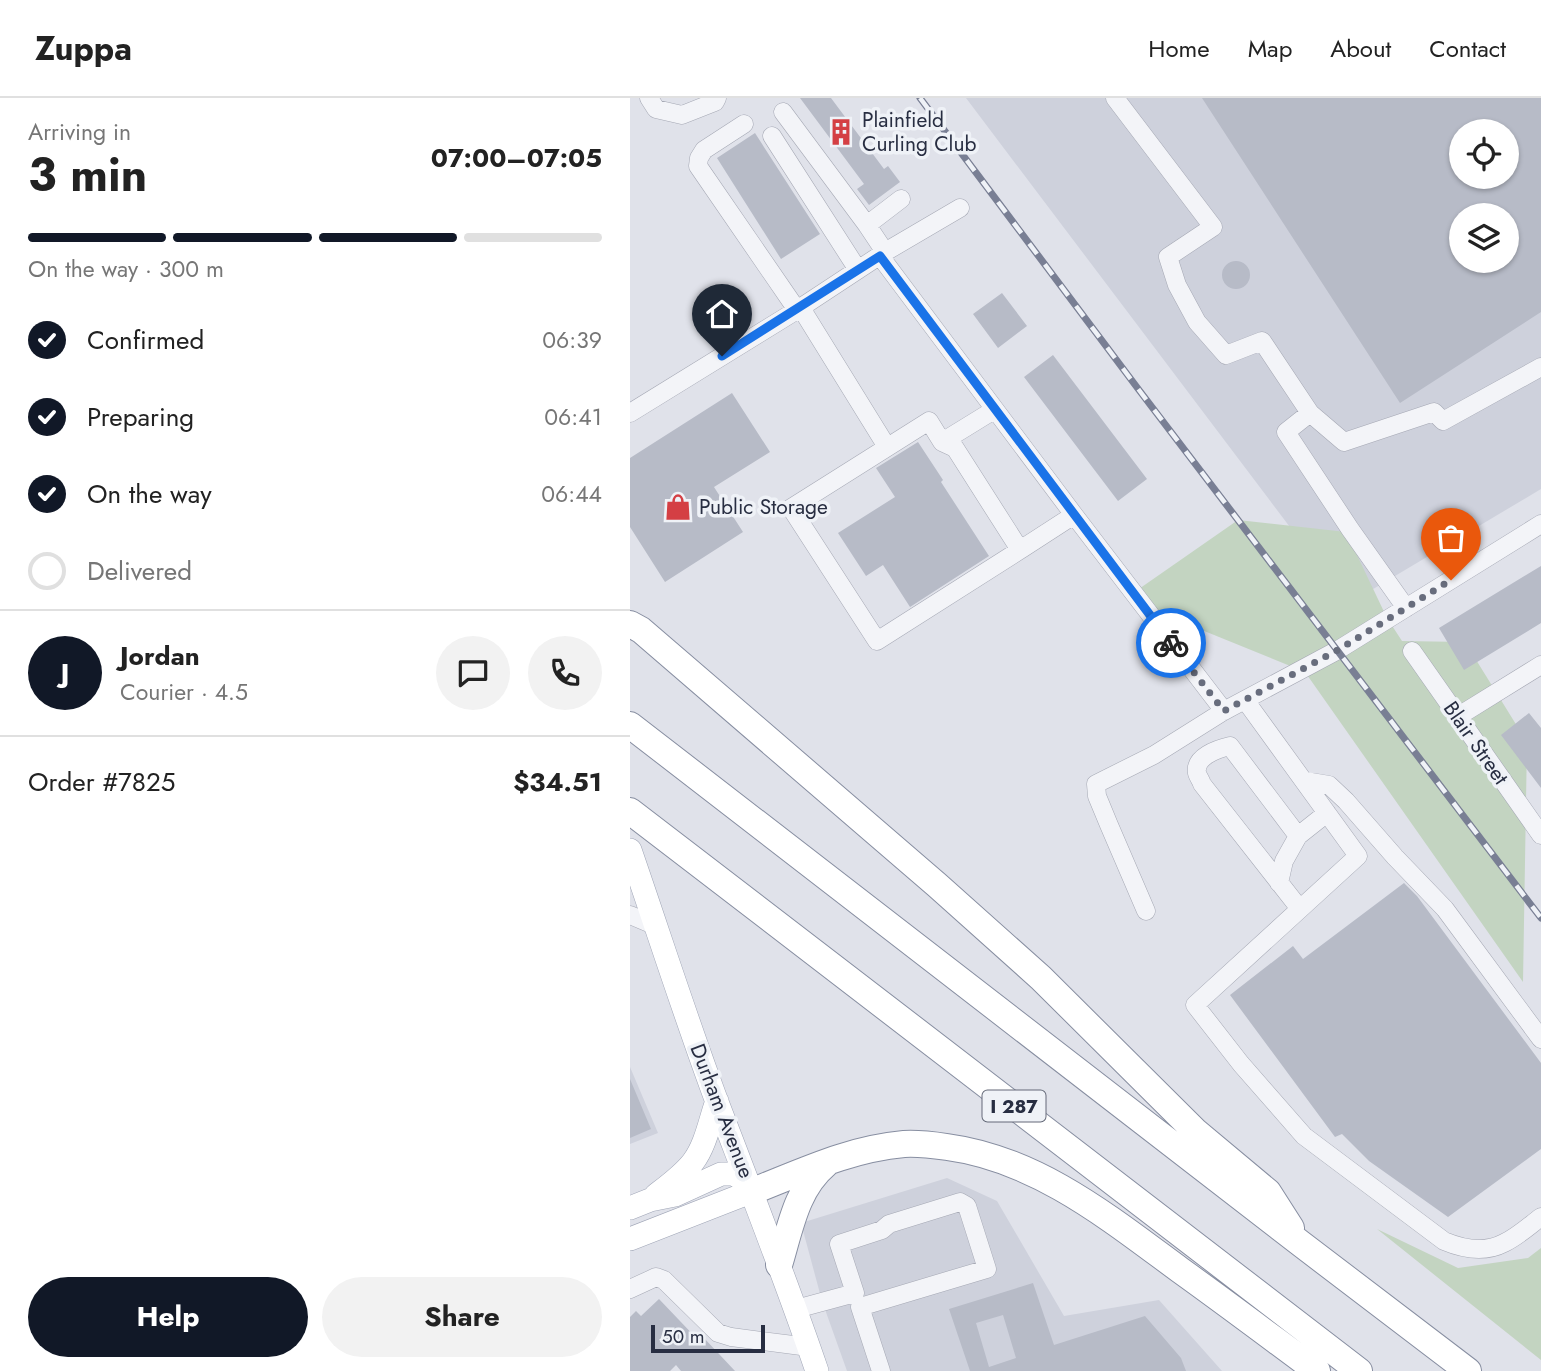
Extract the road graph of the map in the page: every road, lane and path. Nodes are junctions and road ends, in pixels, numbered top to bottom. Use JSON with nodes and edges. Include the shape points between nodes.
{"nodes":[{"id":1,"x":649,"y":98,"type":"edge"},
{"id":2,"x":717,"y":98,"type":"edge"},
{"id":3,"x":1115,"y":98,"type":"edge"},
{"id":4,"x":783,"y":112,"type":"dead end"},
{"id":5,"x":744,"y":124,"type":"dead end"},
{"id":6,"x":772,"y":136,"type":"dead end"},
{"id":7,"x":901,"y":199,"type":"dead end"},
{"id":8,"x":960,"y":208,"type":"dead end"},
{"id":9,"x":866,"y":225,"type":"junction"},
{"id":10,"x":883,"y":254,"type":"junction"},
{"id":11,"x":858,"y":270,"type":"junction"},
{"id":12,"x":799,"y":309,"type":"junction"},
{"id":13,"x":1541,"y":367,"type":"edge"},
{"id":14,"x":994,"y":410,"type":"junction"},
{"id":15,"x":1310,"y":412,"type":"junction"},
{"id":16,"x":630,"y":413,"type":"edge"},
{"id":17,"x":942,"y":442,"type":"junction"},
{"id":18,"x":887,"y":447,"type":"junction"},
{"id":19,"x":1074,"y":515,"type":"junction"},
{"id":20,"x":1541,"y":524,"type":"edge"},
{"id":21,"x":1020,"y":550,"type":"junction"},
{"id":22,"x":1406,"y":608,"type":"junction"},
{"id":23,"x":630,"y":624,"type":"edge"},
{"id":24,"x":1412,"y":652,"type":"dead end"},
{"id":25,"x":1541,"y":665,"type":"edge"},
{"id":26,"x":1245,"y":700,"type":"junction"},
{"id":27,"x":1224,"y":711,"type":"junction"},
{"id":28,"x":1457,"y":717,"type":"junction"},
{"id":29,"x":630,"y":725,"type":"edge"},
{"id":30,"x":1305,"y":781,"type":"junction"},
{"id":31,"x":630,"y":811,"type":"edge"},
{"id":32,"x":1327,"y":813,"type":"junction"},
{"id":33,"x":1541,"y":835,"type":"edge"},
{"id":34,"x":1298,"y":836,"type":"junction"},
{"id":35,"x":632,"y":863,"type":"edge"},
{"id":36,"x":1279,"y":883,"type":"junction"},
{"id":37,"x":1300,"y":909,"type":"junction"},
{"id":38,"x":1146,"y":911,"type":"dead end"},
{"id":39,"x":630,"y":915,"type":"edge"},
{"id":40,"x":656,"y":926,"type":"junction"},
{"id":41,"x":1541,"y":1039,"type":"edge"},
{"id":42,"x":717,"y":1101,"type":"junction"},
{"id":43,"x":831,"y":1160,"type":"junction"},
{"id":44,"x":753,"y":1191,"type":"junction"},
{"id":45,"x":640,"y":1204,"type":"edge"},
{"id":46,"x":1541,"y":1217,"type":"edge"},
{"id":47,"x":630,"y":1239,"type":"edge"},
{"id":48,"x":1300,"y":1243,"type":"junction"},
{"id":49,"x":779,"y":1265,"type":"junction"},
{"id":50,"x":630,"y":1289,"type":"edge"},
{"id":51,"x":857,"y":1300,"type":"junction"},
{"id":52,"x":796,"y":1309,"type":"junction"},
{"id":53,"x":809,"y":1347,"type":"junction"},
{"id":54,"x":817,"y":1371,"type":"edge"},
{"id":55,"x":881,"y":1371,"type":"edge"},
{"id":56,"x":1317,"y":1371,"type":"edge"},
{"id":57,"x":1359,"y":1371,"type":"edge"},
{"id":58,"x":1468,"y":1371,"type":"edge"}],
"edges":[{"from":1,"to":2,"type":"street","via":[[656,109],[681,115]]},
{"from":3,"to":15,"type":"street","via":[[1213,228],[1168,257],[1197,322],[1226,355],[1262,341]]},
{"from":4,"to":9,"type":"street"},
{"from":5,"to":12,"type":"street","via":[[704,150],[698,166]]},
{"from":6,"to":11,"type":"street"},
{"from":7,"to":9,"type":"street"},
{"from":8,"to":10,"type":"street"},
{"from":9,"to":10,"type":"street"},
{"from":10,"to":11,"type":"street"},
{"from":10,"to":14,"type":"street"},
{"from":11,"to":12,"type":"street"},
{"from":12,"to":16,"type":"street"},
{"from":12,"to":18,"type":"street"},
{"from":13,"to":15,"type":"street","via":[[1443,421],[1434,412],[1344,442]]},
{"from":14,"to":17,"type":"street"},
{"from":14,"to":19,"type":"street"},
{"from":15,"to":22,"type":"street","via":[[1286,432]]},
{"from":17,"to":18,"type":"street","via":[[929,421]]},
{"from":17,"to":21,"type":"street","via":[[955,448]]},
{"from":18,"to":21,"type":"street","via":[[791,508],[877,641]]},
{"from":19,"to":21,"type":"street"},
{"from":19,"to":27,"type":"street"},
{"from":20,"to":22,"type":"street"},
{"from":22,"to":26,"type":"street"},
{"from":23,"to":48,"type":"highway","via":[[1041,978],[1195,1131],[1268,1192]]},
{"from":24,"to":28,"type":"street","name":"Blair Street"},
{"from":25,"to":28,"type":"street"},
{"from":26,"to":27,"type":"street"},
{"from":26,"to":30,"type":"street"},
{"from":27,"to":38,"type":"street","via":[[1154,755],[1096,784],[1108,825]]},
{"from":28,"to":33,"type":"street","name":"Blair Street"},
{"from":29,"to":48,"type":"highway"},
{"from":30,"to":32,"type":"street"},
{"from":30,"to":41,"type":"street","via":[[1329,785],[1445,909]]},
{"from":31,"to":57,"type":"highway","number":"I 287"},
{"from":32,"to":34,"type":"street"},
{"from":32,"to":37,"type":"street","via":[[1358,856]]},
{"from":34,"to":36,"type":"street","via":[[1284,861]]},
{"from":34,"to":36,"type":"street","via":[[1230,746],[1199,762],[1196,771],[1202,784]]},
{"from":35,"to":40,"type":"main road","name":"Durham Avenue"},
{"from":36,"to":37,"type":"street"},
{"from":37,"to":46,"type":"street","via":[[1195,1005],[1241,1064],[1304,1136],[1444,1241],[1469,1249],[1504,1244]]},
{"from":39,"to":40,"type":"street"},
{"from":40,"to":42,"type":"main road","name":"Durham Avenue"},
{"from":42,"to":44,"type":"main road","name":"Durham Avenue"},
{"from":42,"to":45,"type":"main road","via":[[695,1160]]},
{"from":43,"to":44,"type":"highway"},
{"from":43,"to":49,"type":"highway","via":[[806,1186],[796,1206]]},
{"from":43,"to":56,"type":"highway","via":[[867,1149],[932,1144],[1001,1159],[1035,1173],[1111,1219]]},
{"from":44,"to":45,"type":"main road","via":[[743,1179],[721,1174],[675,1195]]},
{"from":44,"to":47,"type":"main road"},
{"from":44,"to":49,"type":"main road","name":"Durham Avenue"},
{"from":48,"to":58,"type":"highway"},
{"from":49,"to":52,"type":"main road","name":"Durham Avenue"},
{"from":50,"to":53,"type":"street","via":[[656,1277],[718,1333]]},
{"from":51,"to":51,"type":"street","via":[[839,1244],[960,1202],[967,1206],[987,1269]]},
{"from":51,"to":52,"type":"street"},
{"from":51,"to":55,"type":"street"},
{"from":52,"to":53,"type":"main road","name":"Durham Avenue"},
{"from":53,"to":54,"type":"main road","name":"Durham Avenue"}]}
